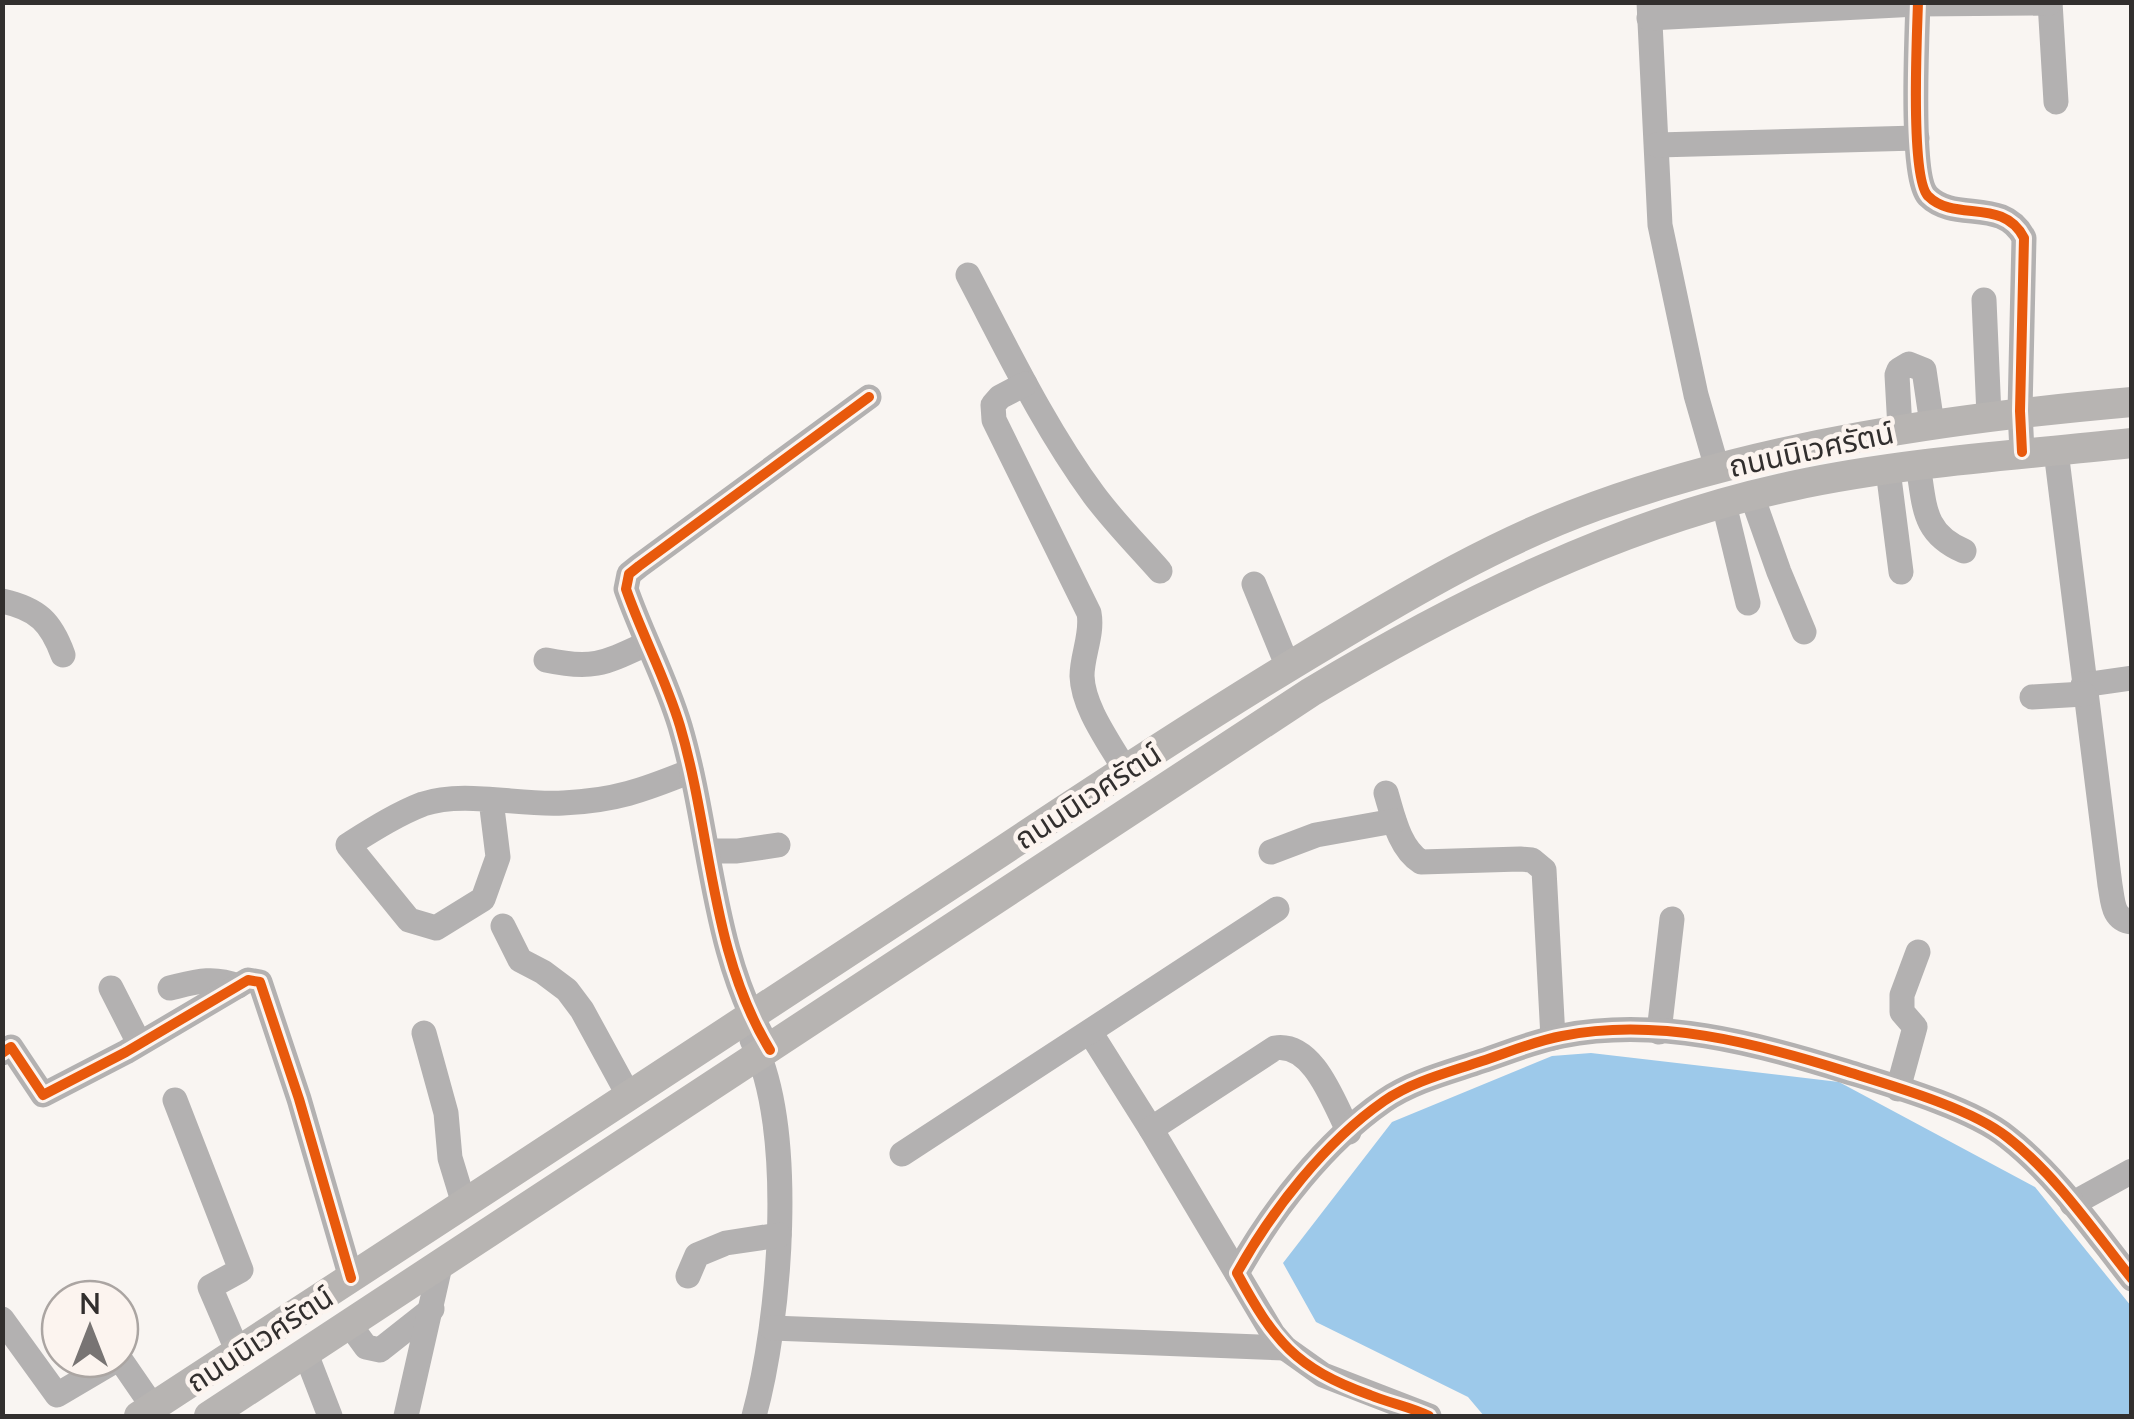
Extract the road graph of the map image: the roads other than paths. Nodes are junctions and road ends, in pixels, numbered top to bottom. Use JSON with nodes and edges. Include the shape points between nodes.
{"nodes":[{"id":1,"x":1918,"y":3,"type":"edge"},
{"id":2,"x":2050,"y":3,"type":"edge"},
{"id":3,"x":1649,"y":10,"type":"edge"},
{"id":4,"x":2056,"y":102,"type":"dead end"},
{"id":5,"x":1916,"y":138,"type":"junction"},
{"id":6,"x":1658,"y":145,"type":"junction"},
{"id":7,"x":968,"y":274,"type":"dead end"},
{"id":8,"x":1984,"y":300,"type":"dead end"},
{"id":9,"x":1025,"y":384,"type":"junction"},
{"id":10,"x":869,"y":396,"type":"dead end"},
{"id":11,"x":2132,"y":402,"type":"edge"},
{"id":12,"x":2020,"y":412,"type":"junction"},
{"id":13,"x":1989,"y":416,"type":"junction"},
{"id":14,"x":1932,"y":424,"type":"junction"},
{"id":15,"x":1900,"y":429,"type":"junction"},
{"id":16,"x":2132,"y":444,"type":"edge"},
{"id":17,"x":2056,"y":451,"type":"junction"},
{"id":18,"x":2022,"y":452,"type":"junction"},
{"id":19,"x":1903,"y":467,"type":"junction"},
{"id":20,"x":1717,"y":468,"type":"junction"},
{"id":21,"x":1738,"y":500,"type":"junction"},
{"id":22,"x":1964,"y":552,"type":"dead end"},
{"id":23,"x":1160,"y":572,"type":"dead end"},
{"id":24,"x":1900,"y":572,"type":"dead end"},
{"id":25,"x":1254,"y":584,"type":"dead end"},
{"id":26,"x":2,"y":601,"type":"edge"},
{"id":27,"x":1748,"y":602,"type":"dead end"},
{"id":28,"x":1804,"y":632,"type":"dead end"},
{"id":29,"x":646,"y":644,"type":"junction"},
{"id":30,"x":63,"y":655,"type":"dead end"},
{"id":31,"x":546,"y":660,"type":"dead end"},
{"id":32,"x":1288,"y":667,"type":"junction"},
{"id":33,"x":2132,"y":678,"type":"edge"},
{"id":34,"x":2084,"y":689,"type":"junction"},
{"id":35,"x":2032,"y":696,"type":"dead end"},
{"id":36,"x":1125,"y":770,"type":"junction"},
{"id":37,"x":691,"y":771,"type":"junction"},
{"id":38,"x":1386,"y":793,"type":"dead end"},
{"id":39,"x":490,"y":800,"type":"junction"},
{"id":40,"x":1394,"y":821,"type":"junction"},
{"id":41,"x":778,"y":845,"type":"dead end"},
{"id":42,"x":708,"y":851,"type":"junction"},
{"id":43,"x":1271,"y":852,"type":"dead end"},
{"id":44,"x":1276,"y":909,"type":"dead end"},
{"id":45,"x":1672,"y":919,"type":"dead end"},
{"id":46,"x":2132,"y":922,"type":"edge"},
{"id":47,"x":503,"y":926,"type":"dead end"},
{"id":48,"x":1918,"y":952,"type":"dead end"},
{"id":49,"x":238,"y":986,"type":"junction"},
{"id":50,"x":111,"y":988,"type":"dead end"},
{"id":51,"x":170,"y":988,"type":"dead end"},
{"id":52,"x":745,"y":1020,"type":"junction"},
{"id":53,"x":1090,"y":1032,"type":"junction"},
{"id":54,"x":1659,"y":1032,"type":"junction"},
{"id":55,"x":424,"y":1034,"type":"dead end"},
{"id":56,"x":1552,"y":1038,"type":"junction"},
{"id":57,"x":139,"y":1043,"type":"junction"},
{"id":58,"x":2,"y":1052,"type":"edge"},
{"id":59,"x":765,"y":1053,"type":"junction"},
{"id":60,"x":1898,"y":1089,"type":"junction"},
{"id":61,"x":630,"y":1096,"type":"junction"},
{"id":62,"x":174,"y":1100,"type":"dead end"},
{"id":63,"x":1152,"y":1129,"type":"junction"},
{"id":64,"x":1350,"y":1132,"type":"junction"},
{"id":65,"x":902,"y":1154,"type":"dead end"},
{"id":66,"x":2132,"y":1171,"type":"edge"},
{"id":67,"x":464,"y":1204,"type":"junction"},
{"id":68,"x":2072,"y":1204,"type":"junction"},
{"id":69,"x":778,"y":1235,"type":"junction"},
{"id":70,"x":440,"y":1266,"type":"junction"},
{"id":71,"x":1237,"y":1272,"type":"junction"},
{"id":72,"x":688,"y":1276,"type":"dead end"},
{"id":73,"x":351,"y":1278,"type":"junction"},
{"id":74,"x":2132,"y":1279,"type":"edge"},
{"id":75,"x":432,"y":1309,"type":"junction"},
{"id":76,"x":2,"y":1319,"type":"edge"},
{"id":77,"x":350,"y":1325,"type":"junction"},
{"id":78,"x":772,"y":1328,"type":"junction"},
{"id":79,"x":1286,"y":1348,"type":"junction"},
{"id":80,"x":238,"y":1352,"type":"junction"},
{"id":81,"x":306,"y":1354,"type":"junction"},
{"id":82,"x":40,"y":1372,"type":"edge"},
{"id":83,"x":45,"y":1379,"type":"edge"},
{"id":84,"x":84,"y":1379,"type":"edge"},
{"id":85,"x":129,"y":1379,"type":"edge"},
{"id":86,"x":146,"y":1412,"type":"edge"},
{"id":87,"x":209,"y":1416,"type":"edge"},
{"id":88,"x":330,"y":1416,"type":"edge"},
{"id":89,"x":406,"y":1416,"type":"edge"},
{"id":90,"x":754,"y":1416,"type":"edge"},
{"id":91,"x":1429,"y":1416,"type":"edge"}],
"edges":[{"from":1,"to":2,"type":"street"},
{"from":1,"to":3,"type":"street"},
{"from":1,"to":5,"type":"street"},
{"from":2,"to":4,"type":"street"},
{"from":3,"to":6,"type":"street"},
{"from":5,"to":6,"type":"street"},
{"from":5,"to":12,"type":"street","via":[[1928,196],[2003,216],[2024,238]]},
{"from":6,"to":20,"type":"street","via":[[1660,225]]},
{"from":7,"to":9,"type":"street"},
{"from":8,"to":13,"type":"street"},
{"from":9,"to":23,"type":"street","via":[[1095,496]]},
{"from":9,"to":36,"type":"street","via":[[1000,397],[994,420],[1089,614],[1082,682]]},
{"from":10,"to":29,"type":"street","via":[[629,574],[626,589]]},
{"from":11,"to":12,"type":"main road","name":"ถนนนิเวศรัตน์"},
{"from":12,"to":13,"type":"main road","name":"ถนนนิเวศรัตน์"},
{"from":12,"to":18,"type":"street"},
{"from":13,"to":14,"type":"main road","name":"ถนนนิเวศรัตน์"},
{"from":14,"to":15,"type":"main road","name":"ถนนนิเวศรัตน์"},
{"from":14,"to":15,"type":"street","via":[[1924,370],[1909,364],[1897,374]]},
{"from":15,"to":20,"type":"main road","name":"ถนนนิเวศรัตน์"},
{"from":16,"to":17,"type":"main road","name":"ถนนนิเวศรัตน์"},
{"from":17,"to":18,"type":"main road","name":"ถนนนิเวศรัตน์"},
{"from":17,"to":34,"type":"street"},
{"from":18,"to":19,"type":"main road","name":"ถนนนิเวศรัตน์"},
{"from":19,"to":21,"type":"main road","name":"ถนนนิเวศรัตน์"},
{"from":19,"to":22,"type":"street","via":[[1931,527]]},
{"from":19,"to":24,"type":"street"},
{"from":20,"to":32,"type":"main road","name":"ถนนนิเวศรัตน์","via":[[1598,506],[1486,553]]},
{"from":21,"to":27,"type":"street"},
{"from":21,"to":28,"type":"street"},
{"from":21,"to":59,"type":"main road","name":"ถนนนิเวศรัตน์","via":[[1542,571],[1387,646]]},
{"from":25,"to":32,"type":"street"},
{"from":26,"to":30,"type":"street","via":[[25,606],[53,628]]},
{"from":29,"to":31,"type":"street","via":[[602,664]]},
{"from":29,"to":37,"type":"street"},
{"from":32,"to":36,"type":"main road","name":"ถนนนิเวศรัตน์"},
{"from":33,"to":34,"type":"street"},
{"from":34,"to":35,"type":"street"},
{"from":34,"to":46,"type":"street","via":[[2113,906],[2118,917]]},
{"from":36,"to":52,"type":"main road","name":"ถนนนิเวศรัตน์"},
{"from":37,"to":39,"type":"street","via":[[630,796],[562,804]]},
{"from":37,"to":42,"type":"street"},
{"from":38,"to":40,"type":"street"},
{"from":39,"to":39,"type":"street","via":[[426,803],[348,845],[410,920],[436,928],[483,898],[498,856]]},
{"from":40,"to":43,"type":"street","via":[[1316,835]]},
{"from":40,"to":56,"type":"street","via":[[1421,862],[1532,860],[1544,870]]},
{"from":41,"to":42,"type":"street"},
{"from":42,"to":52,"type":"street"},
{"from":44,"to":53,"type":"street"},
{"from":45,"to":54,"type":"street"},
{"from":47,"to":61,"type":"street","via":[[520,960],[568,990]]},
{"from":48,"to":60,"type":"street","via":[[1902,995],[1902,1012],[1915,1027]]},
{"from":49,"to":51,"type":"street","via":[[207,978]]},
{"from":49,"to":57,"type":"street"},
{"from":49,"to":73,"type":"street","via":[[260,982]]},
{"from":50,"to":57,"type":"street"},
{"from":52,"to":59,"type":"street"},
{"from":52,"to":61,"type":"main road","name":"ถนนนิเวศรัตน์"},
{"from":53,"to":63,"type":"street"},
{"from":53,"to":65,"type":"street"},
{"from":54,"to":56,"type":"street"},
{"from":54,"to":60,"type":"street","via":[[1785,1052]]},
{"from":55,"to":67,"type":"street"},
{"from":56,"to":64,"type":"street","via":[[1404,1090]]},
{"from":57,"to":58,"type":"street","via":[[43,1095],[11,1047]]},
{"from":59,"to":69,"type":"street","via":[[776,1129]]},
{"from":59,"to":70,"type":"main road","name":"ถนนนิเวศรัตน์"},
{"from":60,"to":68,"type":"street","via":[[2005,1135]]},
{"from":61,"to":67,"type":"main road","name":"ถนนนิเวศรัตน์"},
{"from":62,"to":80,"type":"street","via":[[241,1270],[210,1287]]},
{"from":63,"to":64,"type":"street","via":[[1284,1046],[1308,1060]]},
{"from":63,"to":71,"type":"street"},
{"from":64,"to":71,"type":"street","via":[[1299,1183]]},
{"from":66,"to":68,"type":"street"},
{"from":67,"to":73,"type":"main road","name":"ถนนนิเวศรัตน์"},
{"from":68,"to":74,"type":"street"},
{"from":69,"to":72,"type":"street","via":[[696,1255]]},
{"from":69,"to":78,"type":"street"},
{"from":70,"to":75,"type":"street"},
{"from":70,"to":77,"type":"main road","name":"ถนนนิเวศรัตน์"},
{"from":71,"to":79,"type":"street"},
{"from":73,"to":80,"type":"main road","name":"ถนนนิเวศรัตน์"},
{"from":75,"to":77,"type":"street","via":[[380,1350],[366,1347]]},
{"from":75,"to":89,"type":"street"},
{"from":76,"to":82,"type":"street"},
{"from":77,"to":81,"type":"main road","name":"ถนนนิเวศรัตน์"},
{"from":78,"to":79,"type":"street"},
{"from":78,"to":90,"type":"street"},
{"from":79,"to":91,"type":"street","via":[[1339,1384]]},
{"from":80,"to":86,"type":"main road","name":"ถนนนิเวศรัตน์"},
{"from":81,"to":87,"type":"main road","name":"ถนนนิเวศรัตน์"},
{"from":81,"to":88,"type":"street"},
{"from":83,"to":84,"type":"street","via":[[56,1395]]},
{"from":85,"to":86,"type":"street"}]}
